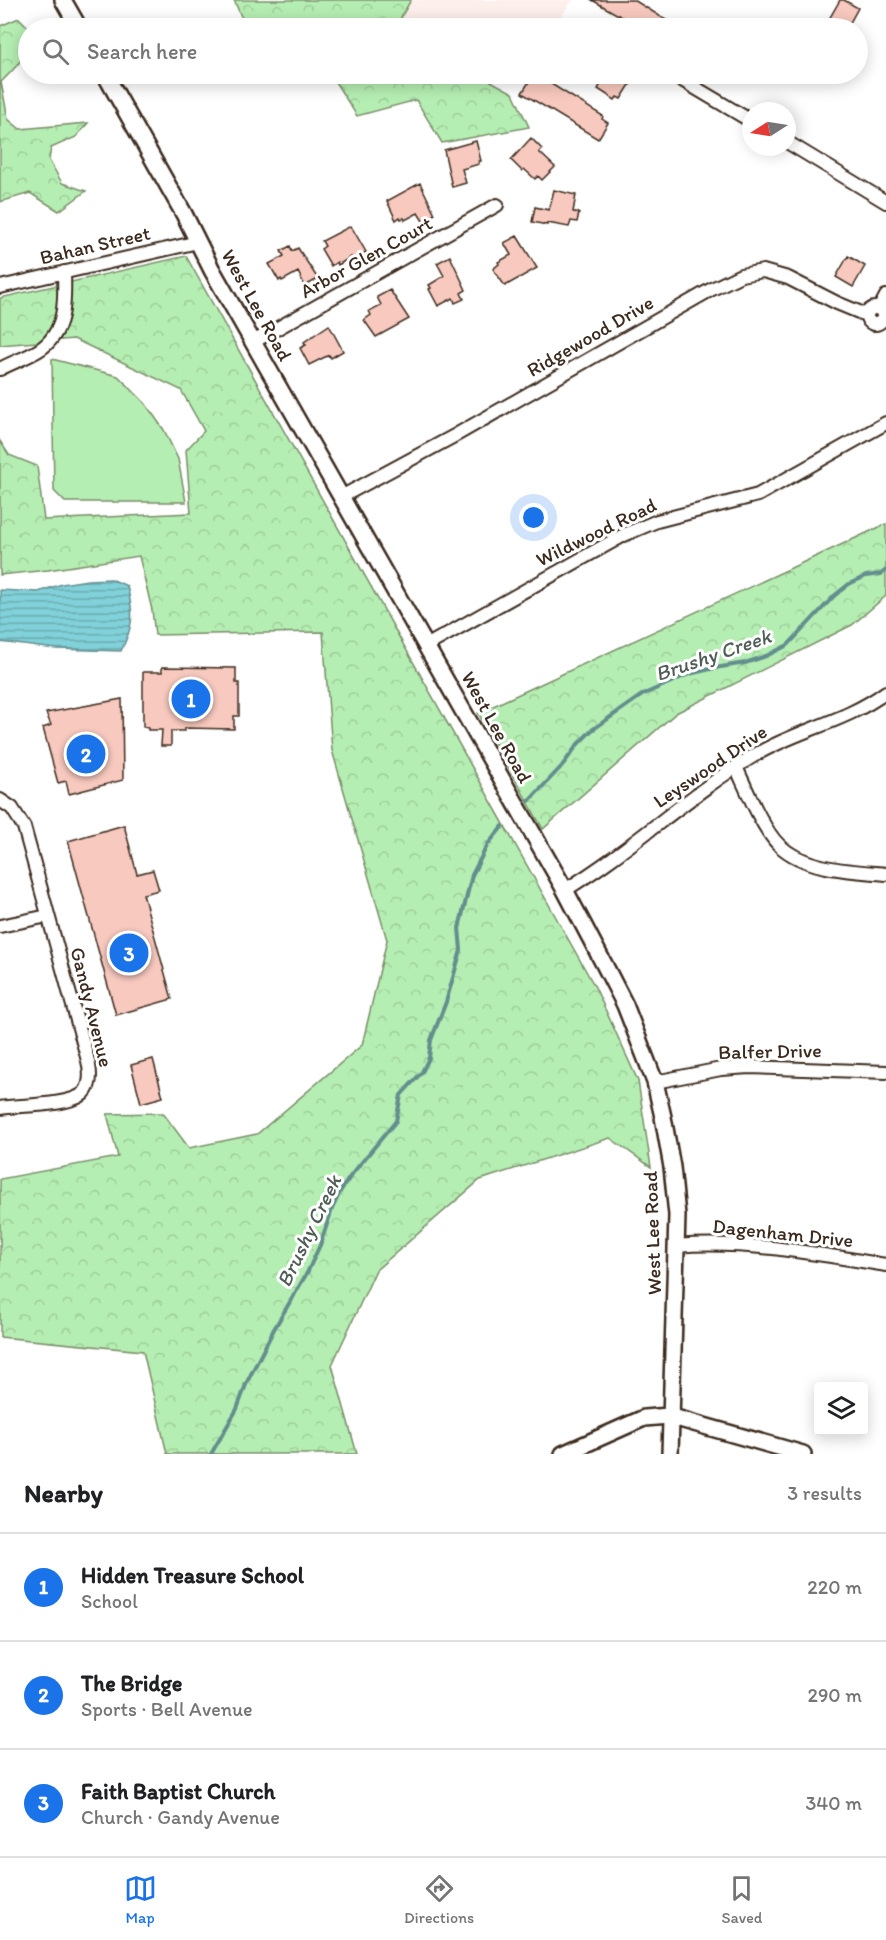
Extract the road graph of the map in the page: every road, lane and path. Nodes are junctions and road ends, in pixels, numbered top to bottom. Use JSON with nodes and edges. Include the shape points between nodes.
{"nodes":[{"id":1,"x":63,"y":0,"type":"edge"},
{"id":2,"x":74,"y":18,"type":"edge"},
{"id":3,"x":111,"y":84,"type":"edge"},
{"id":4,"x":689,"y":84,"type":"edge"},
{"id":5,"x":742,"y":116,"type":"edge"},
{"id":6,"x":796,"y":147,"type":"edge"},
{"id":7,"x":886,"y":202,"type":"edge"},
{"id":8,"x":497,"y":205,"type":"dead end"},
{"id":9,"x":198,"y":242,"type":"junction"},
{"id":10,"x":64,"y":272,"type":"junction"},
{"id":11,"x":0,"y":287,"type":"edge"},
{"id":12,"x":886,"y":296,"type":"edge"},
{"id":13,"x":879,"y":309,"type":"junction"},
{"id":14,"x":866,"y":315,"type":"junction"},
{"id":15,"x":883,"y":326,"type":"edge"},
{"id":16,"x":253,"y":342,"type":"junction"},
{"id":17,"x":0,"y":369,"type":"edge"},
{"id":18,"x":886,"y":423,"type":"edge"},
{"id":19,"x":341,"y":497,"type":"junction"},
{"id":20,"x":426,"y":646,"type":"junction"},
{"id":21,"x":886,"y":692,"type":"edge"},
{"id":22,"x":736,"y":767,"type":"junction"},
{"id":23,"x":0,"y":800,"type":"edge"},
{"id":24,"x":886,"y":874,"type":"edge"},
{"id":25,"x":565,"y":890,"type":"junction"},
{"id":26,"x":48,"y":916,"type":"junction"},
{"id":27,"x":0,"y":926,"type":"edge"},
{"id":28,"x":886,"y":1072,"type":"edge"},
{"id":29,"x":655,"y":1082,"type":"junction"},
{"id":30,"x":0,"y":1108,"type":"edge"},
{"id":31,"x":676,"y":1246,"type":"junction"},
{"id":32,"x":886,"y":1265,"type":"edge"},
{"id":33,"x":669,"y":1416,"type":"junction"},
{"id":34,"x":563,"y":1454,"type":"edge"},
{"id":35,"x":670,"y":1454,"type":"edge"},
{"id":36,"x":803,"y":1454,"type":"edge"}],
"edges":[{"from":1,"to":2,"type":"street"},
{"from":3,"to":9,"type":"street","name":"West Lee Road"},
{"from":4,"to":5,"type":"street"},
{"from":6,"to":7,"type":"street"},
{"from":8,"to":16,"type":"street","name":"Arbor Glen Court"},
{"from":9,"to":10,"type":"street","name":"Bahan Street"},
{"from":9,"to":16,"type":"street","name":"West Lee Road"},
{"from":10,"to":11,"type":"street","name":"Bahan Street"},
{"from":10,"to":17,"type":"street","via":[[64,311],[53,337],[42,349]]},
{"from":12,"to":13,"type":"street"},
{"from":13,"to":14,"type":"street","via":[[871,309]]},
{"from":13,"to":15,"type":"street"},
{"from":14,"to":15,"type":"street","via":[[867,321]]},
{"from":14,"to":19,"type":"street","name":"Ridgewood Drive","via":[[777,273],[741,275]]},
{"from":16,"to":19,"type":"street","name":"West Lee Road"},
{"from":18,"to":20,"type":"street","name":"Wildwood Road","via":[[758,495],[668,518],[624,535]]},
{"from":19,"to":20,"type":"street","name":"West Lee Road"},
{"from":20,"to":25,"type":"street","name":"West Lee Road"},
{"from":21,"to":22,"type":"street","name":"Leyswood Drive","via":[[863,708],[782,741]]},
{"from":22,"to":24,"type":"street","via":[[768,831],[784,849],[827,866]]},
{"from":22,"to":25,"type":"street","name":"Leyswood Drive"},
{"from":23,"to":26,"type":"street","name":"Gandy Avenue","via":[[12,808],[24,827]]},
{"from":25,"to":29,"type":"street","name":"West Lee Road","via":[[625,1005]]},
{"from":26,"to":27,"type":"street"},
{"from":26,"to":30,"type":"street","name":"Gandy Avenue","via":[[90,1068],[89,1083],[83,1094],[69,1100]]},
{"from":28,"to":29,"type":"street","name":"Balfer Drive","via":[[749,1067]]},
{"from":29,"to":31,"type":"street","name":"West Lee Road","via":[[672,1167]]},
{"from":31,"to":32,"type":"street","name":"Dagenham Drive","via":[[753,1246]]},
{"from":31,"to":33,"type":"street","name":"West Lee Road"},
{"from":33,"to":34,"type":"street","via":[[644,1418]]},
{"from":33,"to":35,"type":"street","name":"West Lee Road"},
{"from":33,"to":36,"type":"street"}]}
